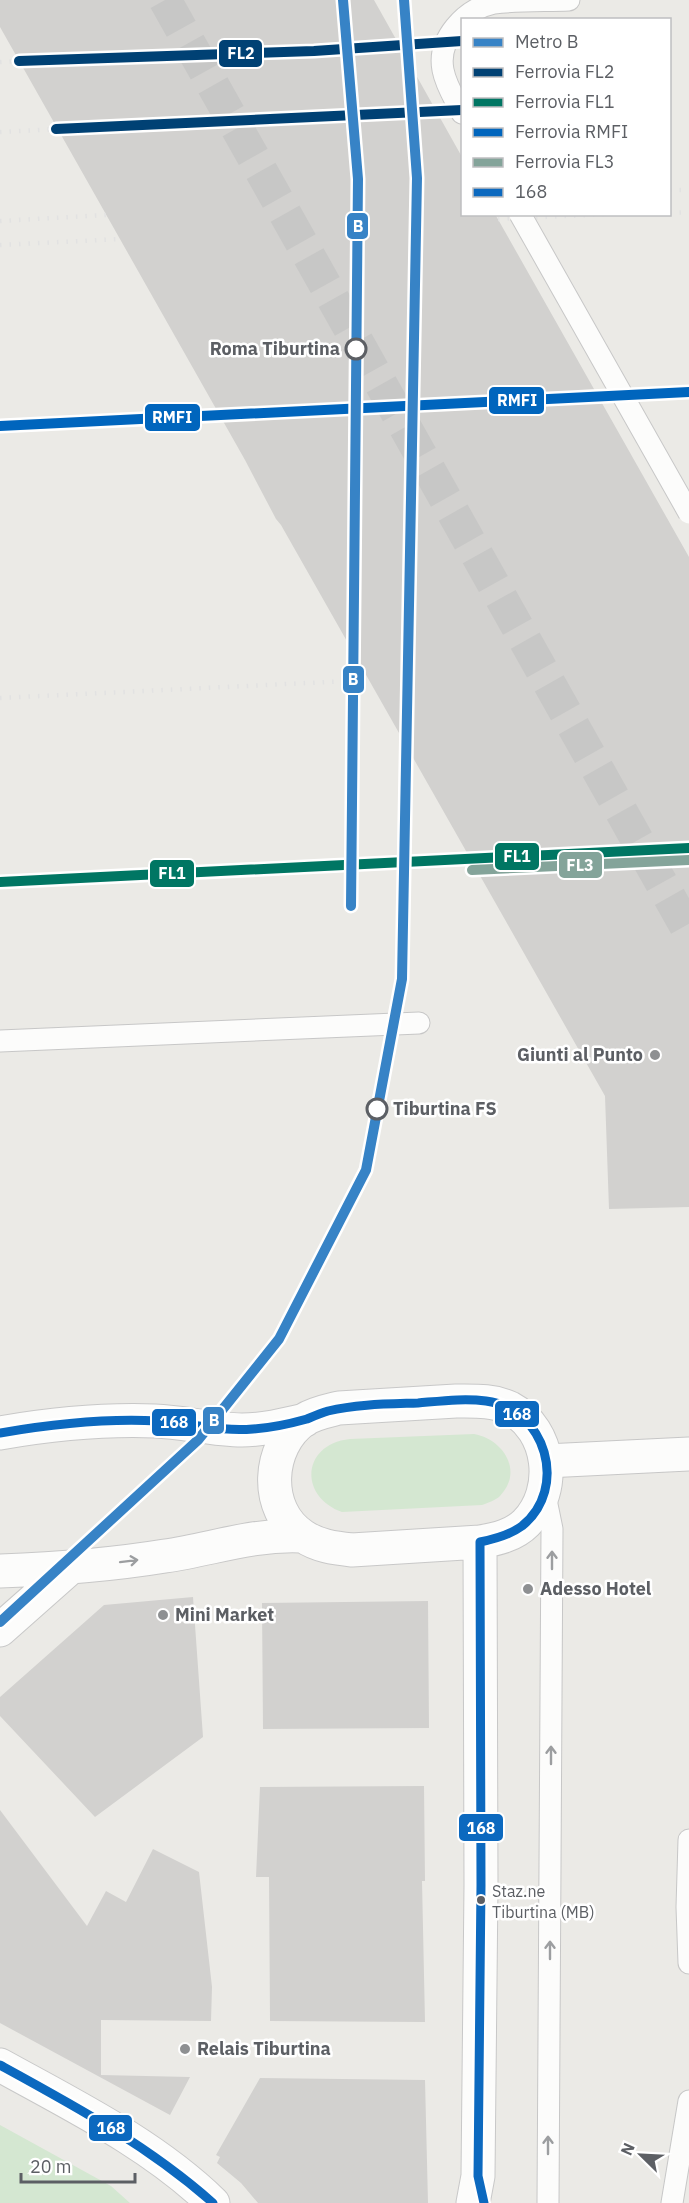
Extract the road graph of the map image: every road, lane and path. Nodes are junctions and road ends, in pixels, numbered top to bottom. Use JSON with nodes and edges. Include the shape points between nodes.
{"nodes":[{"id":1,"x":569,"y":0,"type":"edge"},
{"id":2,"x":464,"y":18,"type":"edge"},
{"id":3,"x":461,"y":21,"type":"edge"},
{"id":4,"x":461,"y":111,"type":"edge"},
{"id":5,"x":521,"y":216,"type":"edge"},
{"id":6,"x":689,"y":513,"type":"edge"},
{"id":7,"x":419,"y":1023,"type":"dead end"},
{"id":8,"x":0,"y":1041,"type":"edge"},
{"id":9,"x":305,"y":1420,"type":"junction"},
{"id":10,"x":0,"y":1433,"type":"edge"},
{"id":11,"x":689,"y":1454,"type":"edge"},
{"id":12,"x":545,"y":1476,"type":"junction"},
{"id":13,"x":301,"y":1536,"type":"junction"},
{"id":14,"x":480,"y":1542,"type":"junction"},
{"id":15,"x":70,"y":1568,"type":"junction"},
{"id":16,"x":0,"y":1571,"type":"edge"},
{"id":17,"x":0,"y":1630,"type":"edge"},
{"id":18,"x":689,"y":1840,"type":"edge"},
{"id":19,"x":689,"y":1963,"type":"edge"},
{"id":20,"x":0,"y":2066,"type":"edge"},
{"id":21,"x":689,"y":2101,"type":"edge"},
{"id":22,"x":478,"y":2194,"type":"edge"},
{"id":23,"x":213,"y":2203,"type":"edge"},
{"id":24,"x":548,"y":2203,"type":"edge"},
{"id":25,"x":672,"y":2203,"type":"edge"}],
"edges":[{"from":1,"to":2,"type":"lane","via":[[492,3]]},
{"from":3,"to":4,"type":"lane","via":[[448,39],[442,68]]},
{"from":5,"to":6,"type":"lane","bridge":true},
{"from":7,"to":8,"type":"lane"},
{"from":9,"to":10,"type":"street","via":[[241,1430],[157,1421],[93,1421]]},
{"from":9,"to":12,"type":"street","via":[[324,1411],[356,1407],[491,1402],[509,1408],[534,1427],[542,1443]]},
{"from":9,"to":13,"type":"street","via":[[285,1439],[274,1475],[279,1506]]},
{"from":11,"to":12,"type":"street"},
{"from":12,"to":14,"type":"street","via":[[540,1503],[525,1524],[506,1536]]},
{"from":24,"to":12,"type":"lane","one_way":true,"via":[[552,1529]]},
{"from":13,"to":14,"type":"street","via":[[326,1547],[352,1550]]},
{"from":15,"to":13,"type":"street","one_way":true,"via":[[165,1556],[255,1537]]},
{"from":14,"to":22,"type":"street","via":[[482,1885]]},
{"from":15,"to":16,"type":"street"},
{"from":15,"to":17,"type":"street"},
{"from":18,"to":19,"type":"lane"},
{"from":20,"to":23,"type":"street","via":[[125,2136],[175,2170]]},
{"from":21,"to":25,"type":"lane"}]}
